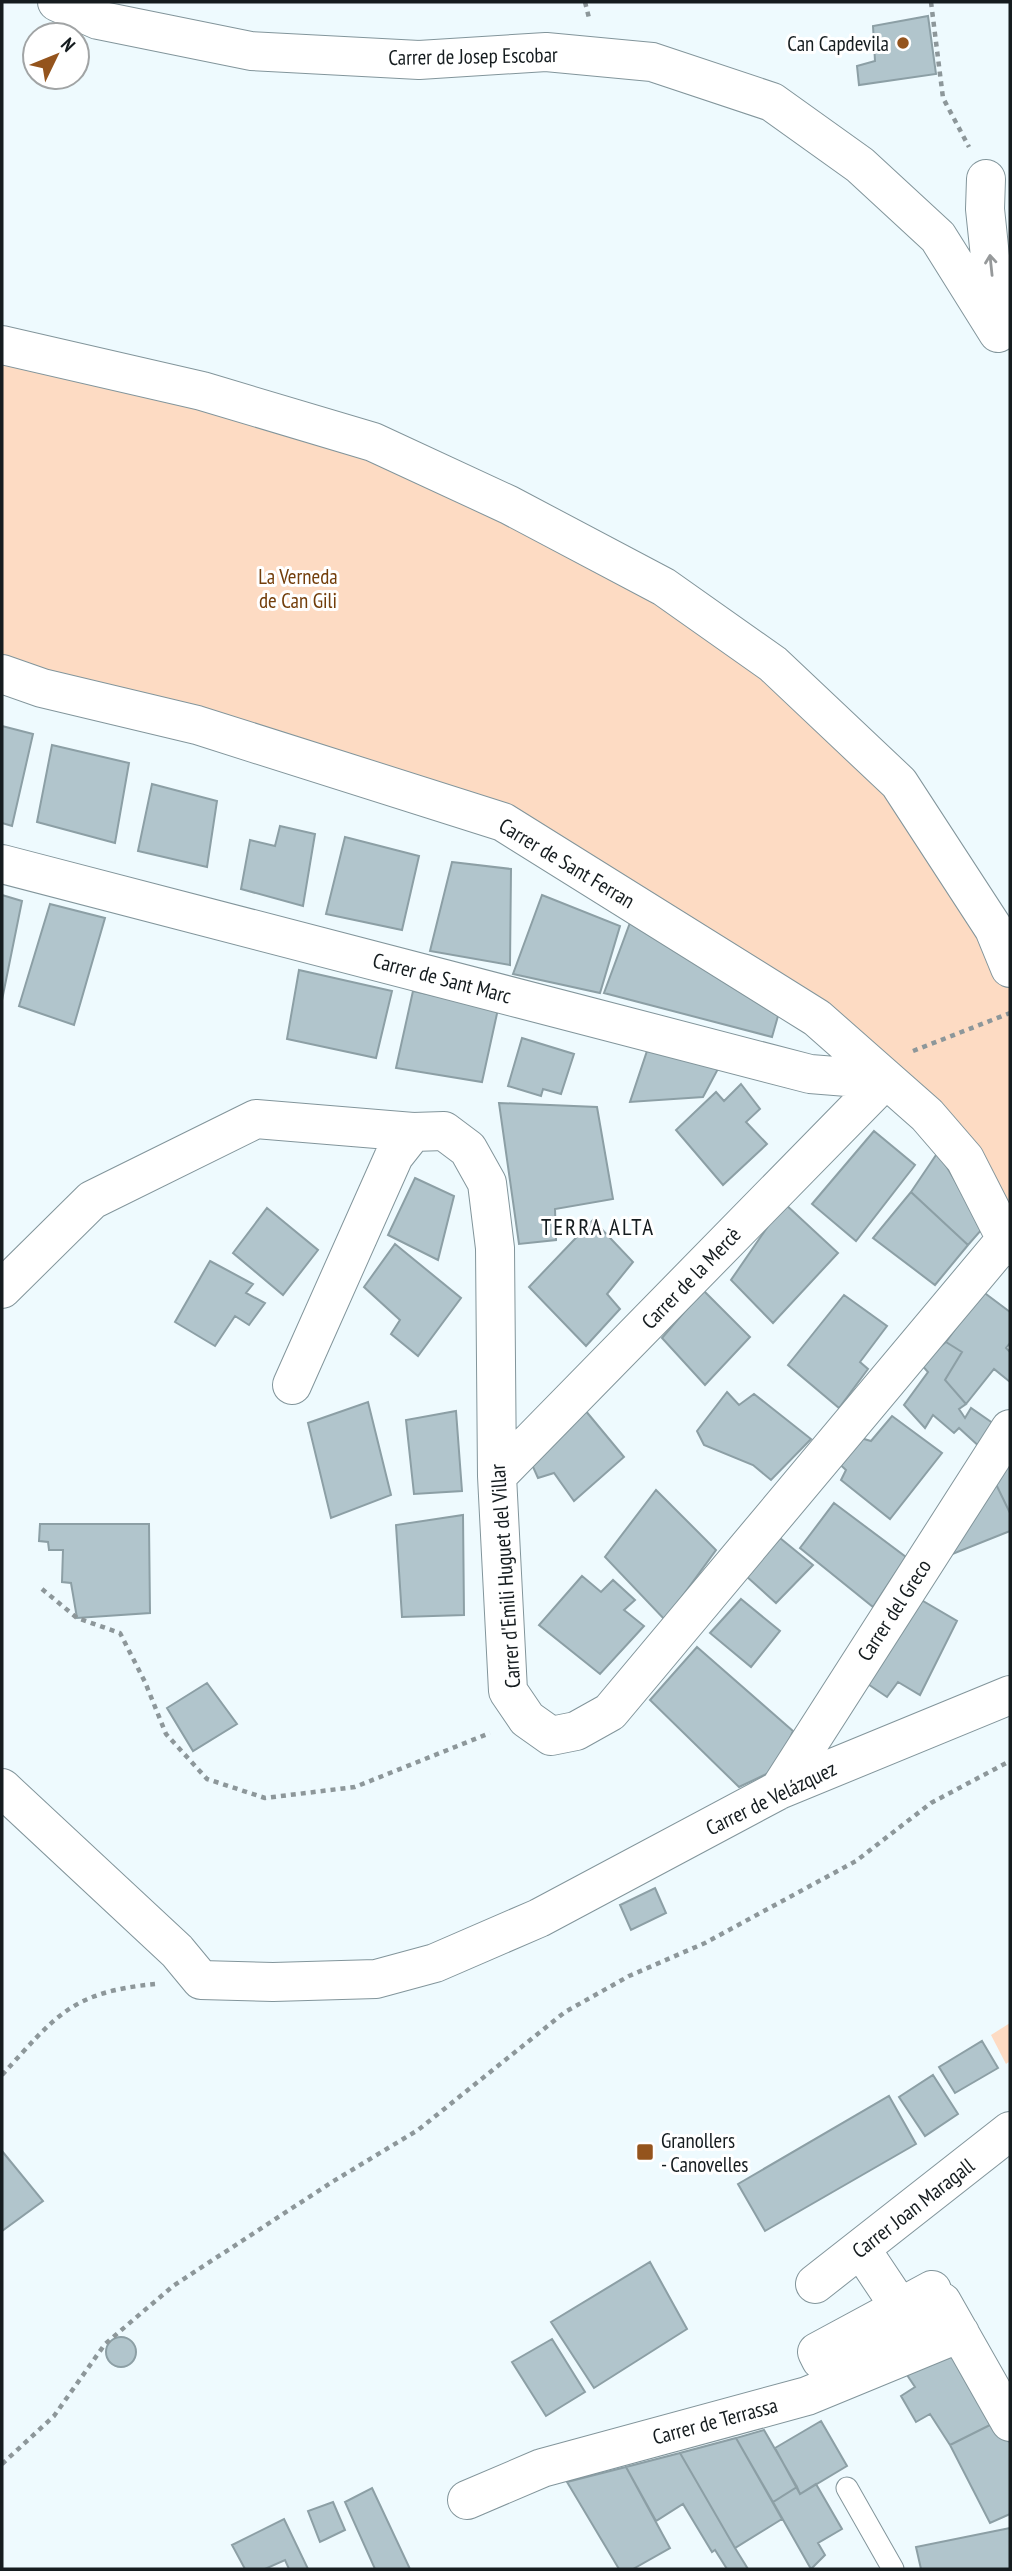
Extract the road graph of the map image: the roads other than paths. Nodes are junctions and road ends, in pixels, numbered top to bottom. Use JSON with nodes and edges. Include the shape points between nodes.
{"nodes":[{"id":1,"x":57,"y":2,"type":"edge"},
{"id":2,"x":938,"y":237,"type":"junction"},
{"id":3,"x":1006,"y":341,"type":"edge"},
{"id":4,"x":2,"y":345,"type":"edge"},
{"id":5,"x":2,"y":674,"type":"edge"},
{"id":6,"x":2,"y":864,"type":"edge"},
{"id":7,"x":1010,"y":968,"type":"edge"},
{"id":8,"x":878,"y":1074,"type":"junction"},
{"id":9,"x":413,"y":1132,"type":"junction"},
{"id":10,"x":1008,"y":1243,"type":"edge"},
{"id":11,"x":2,"y":1289,"type":"edge"},
{"id":12,"x":292,"y":1385,"type":"dead end"},
{"id":13,"x":1010,"y":1429,"type":"edge"},
{"id":14,"x":498,"y":1476,"type":"junction"},
{"id":15,"x":1010,"y":1695,"type":"edge"},
{"id":16,"x":2,"y":1788,"type":"edge"},
{"id":17,"x":779,"y":1790,"type":"junction"},
{"id":18,"x":1010,"y":2132,"type":"edge"},
{"id":19,"x":860,"y":2249,"type":"junction"},
{"id":20,"x":815,"y":2284,"type":"dead end"},
{"id":21,"x":933,"y":2308,"type":"junction"},
{"id":22,"x":1010,"y":2422,"type":"edge"},
{"id":23,"x":847,"y":2488,"type":"dead end"},
{"id":24,"x":467,"y":2500,"type":"dead end"},
{"id":25,"x":893,"y":2569,"type":"edge"}],
"edges":[{"from":1,"to":2,"type":"street","name":"Carrer de Josep Escobar","via":[[98,20],[251,51],[419,60],[546,52],[652,62],[772,102],[859,165]]},
{"from":2,"to":3,"type":"street","name":"Carrer de Josep Escobar"},
{"from":3,"to":2,"type":"street","one_way":true,"via":[[985,209],[986,179]]},
{"from":4,"to":7,"type":"street","via":[[202,391],[373,442],[509,505],[664,587],[773,664],[899,783],[994,929]]},
{"from":5,"to":8,"type":"street","name":"Carrer de Sant Ferran","via":[[197,725],[503,822],[817,1018]]},
{"from":6,"to":8,"type":"street","name":"Carrer de Sant Marc","via":[[810,1073]]},
{"from":8,"to":10,"type":"street","name":"Carrer de Sant Ferran","via":[[927,1115],[965,1159]]},
{"from":8,"to":14,"type":"street","name":"Carrer de la Mercè"},
{"from":9,"to":11,"type":"street","name":"Carrer d'Emili Huguet del Villar","via":[[256,1119],[92,1200]]},
{"from":9,"to":12,"type":"street","via":[[394,1156]]},
{"from":9,"to":14,"type":"street","name":"Carrer d'Emili Huguet del Villar","via":[[444,1131],[468,1149],[487,1183],[495,1248]]},
{"from":10,"to":14,"type":"street","name":"Carrer d'Emili Huguet del Villar","via":[[610,1712],[576,1731],[551,1736],[527,1719],[508,1691]]},
{"from":13,"to":17,"type":"street","name":"Carrer del Greco"},
{"from":15,"to":17,"type":"street","name":"Carrer de Velázquez"},
{"from":16,"to":17,"type":"street","name":"Carrer de Velázquez","via":[[177,1951],[201,1979],[273,1982],[376,1979],[435,1963],[539,1918]]},
{"from":18,"to":19,"type":"street","name":"Carrer Joan Maragall"},
{"from":19,"to":20,"type":"street","name":"Carrer Joan Maragall"},
{"from":19,"to":21,"type":"street"},
{"from":21,"to":22,"type":"street"},
{"from":21,"to":24,"type":"street","name":"Carrer de Terrassa","via":[[807,2396],[542,2468]]},
{"from":23,"to":25,"type":"lane"}]}
